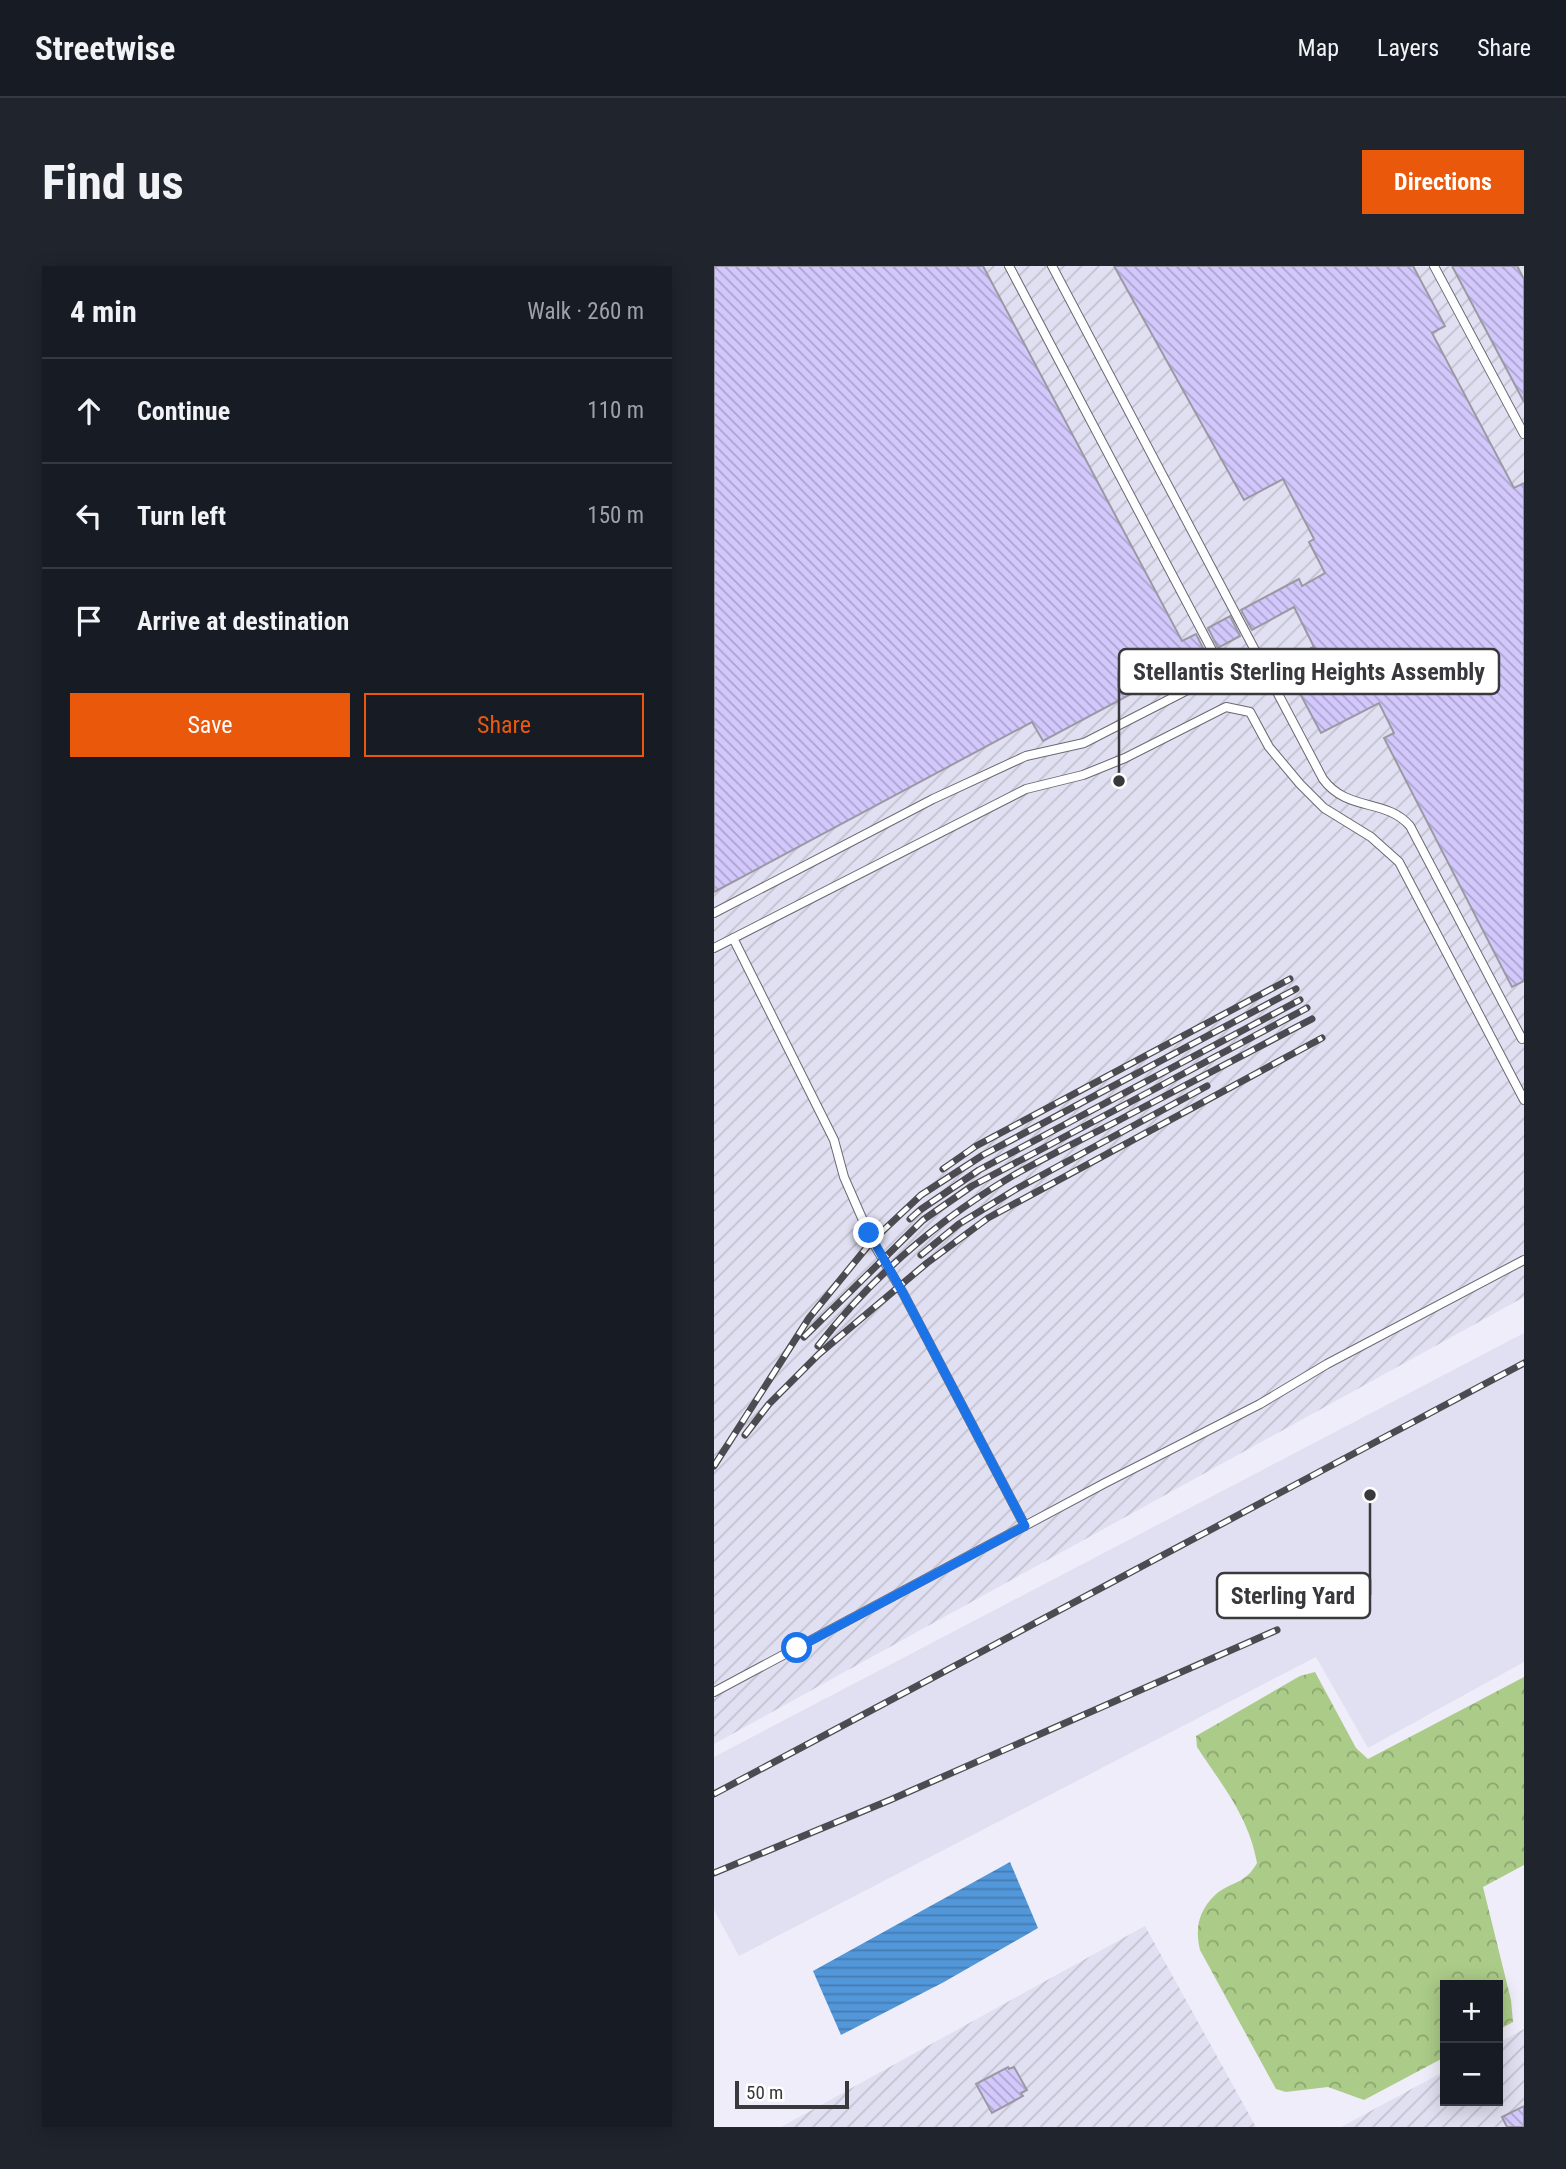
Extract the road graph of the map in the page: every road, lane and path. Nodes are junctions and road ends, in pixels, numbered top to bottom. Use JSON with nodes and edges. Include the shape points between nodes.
{"nodes":[{"id":1,"x":1009,"y":266,"type":"edge"},
{"id":2,"x":1052,"y":266,"type":"edge"},
{"id":3,"x":1434,"y":266,"type":"edge"},
{"id":4,"x":1524,"y":435,"type":"edge"},
{"id":5,"x":1258,"y":654,"type":"junction"},
{"id":6,"x":1223,"y":671,"type":"junction"},
{"id":7,"x":714,"y":913,"type":"edge"},
{"id":8,"x":733,"y":938,"type":"junction"},
{"id":9,"x":714,"y":948,"type":"edge"},
{"id":10,"x":1524,"y":1038,"type":"edge"},
{"id":11,"x":1524,"y":1100,"type":"edge"},
{"id":12,"x":1524,"y":1260,"type":"edge"},
{"id":13,"x":1025,"y":1526,"type":"junction"},
{"id":14,"x":714,"y":1692,"type":"edge"}],
"edges":[{"from":1,"to":6,"type":"lane"},
{"from":2,"to":5,"type":"lane"},
{"from":3,"to":4,"type":"lane"},
{"from":5,"to":6,"type":"lane"},
{"from":5,"to":10,"type":"lane","via":[[1330,789],[1349,800],[1397,814],[1410,826]]},
{"from":6,"to":7,"type":"lane","via":[[1084,743],[1026,756],[933,799]]},
{"from":8,"to":9,"type":"lane"},
{"from":8,"to":11,"type":"lane","via":[[1026,789],[1083,775],[1125,758],[1226,707],[1250,712],[1269,747],[1300,784],[1324,808],[1371,837],[1399,862]]},
{"from":8,"to":13,"type":"lane","via":[[834,1140],[844,1177],[873,1241]]},
{"from":12,"to":13,"type":"lane"},
{"from":13,"to":14,"type":"lane"}]}
